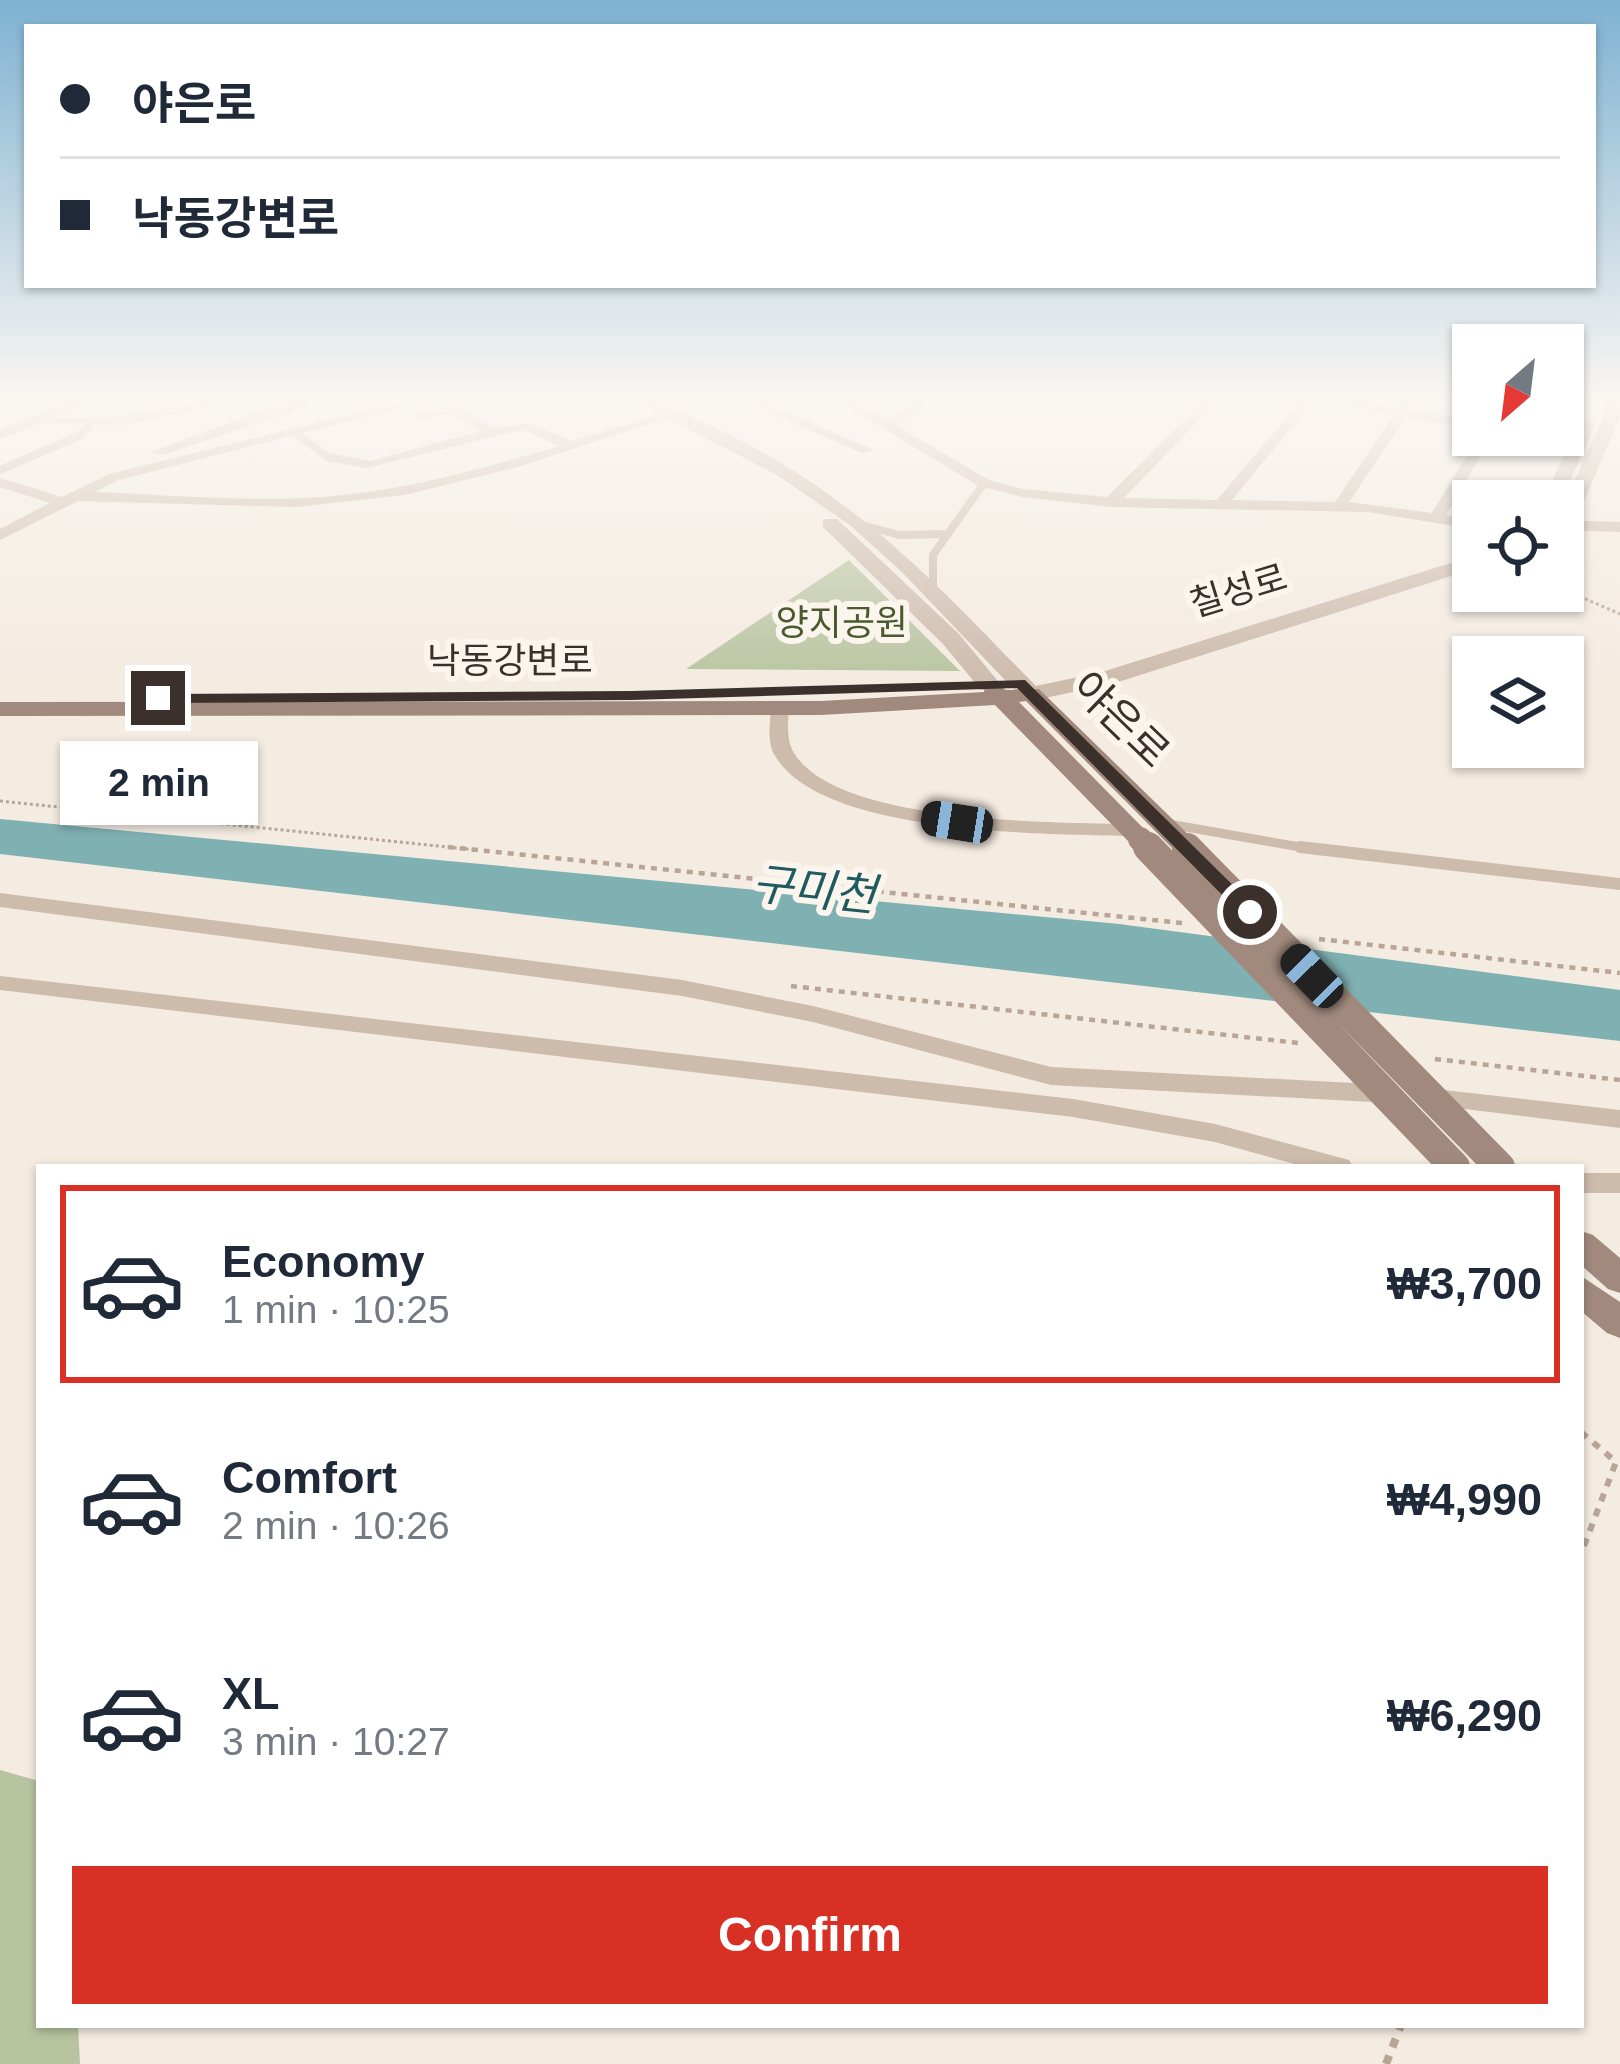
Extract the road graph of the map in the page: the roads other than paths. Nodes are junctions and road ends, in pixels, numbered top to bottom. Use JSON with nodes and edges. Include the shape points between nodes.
{"nodes":[{"id":1,"x":41,"y":492,"type":"edge"},
{"id":2,"x":80,"y":492,"type":"edge"},
{"id":3,"x":387,"y":492,"type":"edge"},
{"id":4,"x":791,"y":492,"type":"edge"},
{"id":5,"x":813,"y":492,"type":"edge"},
{"id":6,"x":977,"y":492,"type":"edge"},
{"id":7,"x":1025,"y":492,"type":"edge"},
{"id":8,"x":1121,"y":492,"type":"edge"},
{"id":9,"x":1231,"y":492,"type":"edge"},
{"id":10,"x":1349,"y":492,"type":"edge"},
{"id":11,"x":1452,"y":492,"type":"edge"},
{"id":12,"x":68,"y":499,"type":"junction"},
{"id":13,"x":1111,"y":502,"type":"junction"},
{"id":14,"x":1220,"y":505,"type":"junction"},
{"id":15,"x":1340,"y":505,"type":"junction"},
{"id":16,"x":1437,"y":517,"type":"junction"},
{"id":17,"x":1452,"y":520,"type":"edge"},
{"id":18,"x":862,"y":525,"type":"junction"},
{"id":19,"x":1584,"y":526,"type":"edge"},
{"id":20,"x":1620,"y":527,"type":"edge"},
{"id":21,"x":949,"y":533,"type":"junction"},
{"id":22,"x":0,"y":535,"type":"edge"},
{"id":23,"x":1452,"y":558,"type":"edge"},
{"id":24,"x":1452,"y":569,"type":"edge"},
{"id":25,"x":933,"y":592,"type":"junction"},
{"id":26,"x":989,"y":685,"type":"junction"},
{"id":27,"x":1026,"y":688,"type":"junction"},
{"id":28,"x":0,"y":698,"type":"edge"},
{"id":29,"x":780,"y":708,"type":"junction"},
{"id":30,"x":0,"y":711,"type":"edge"},
{"id":31,"x":1144,"y":831,"type":"junction"},
{"id":32,"x":1620,"y":884,"type":"edge"},
{"id":33,"x":0,"y":901,"type":"edge"},
{"id":34,"x":0,"y":983,"type":"edge"},
{"id":35,"x":1088,"y":1080,"type":"junction"},
{"id":36,"x":1073,"y":1108,"type":"junction"},
{"id":37,"x":1620,"y":1119,"type":"edge"},
{"id":38,"x":1329,"y":1164,"type":"edge"},
{"id":39,"x":1452,"y":1164,"type":"edge"},
{"id":40,"x":1497,"y":1164,"type":"edge"},
{"id":41,"x":1584,"y":1183,"type":"edge"},
{"id":42,"x":1620,"y":1183,"type":"edge"},
{"id":43,"x":1584,"y":1247,"type":"edge"},
{"id":44,"x":1620,"y":1279,"type":"edge"},
{"id":45,"x":1584,"y":1293,"type":"edge"},
{"id":46,"x":1620,"y":1323,"type":"edge"}],
"edges":[{"from":1,"to":12,"type":"street"},
{"from":2,"to":12,"type":"street"},
{"from":3,"to":12,"type":"street"},
{"from":4,"to":26,"type":"street","name":"야은로","via":[[951,638]]},
{"from":5,"to":18,"type":"street","name":"야은로"},
{"from":6,"to":21,"type":"lane"},
{"from":7,"to":13,"type":"street"},
{"from":8,"to":13,"type":"street"},
{"from":9,"to":14,"type":"street"},
{"from":10,"to":15,"type":"street"},
{"from":11,"to":16,"type":"street"},
{"from":12,"to":22,"type":"street"},
{"from":13,"to":14,"type":"street"},
{"from":14,"to":15,"type":"street"},
{"from":15,"to":16,"type":"street"},
{"from":16,"to":17,"type":"street"},
{"from":18,"to":21,"type":"lane","via":[[898,535]]},
{"from":18,"to":25,"type":"street","name":"야은로"},
{"from":19,"to":20,"type":"street"},
{"from":21,"to":25,"type":"lane","via":[[933,554]]},
{"from":23,"to":27,"type":"street","name":"칠성로"},
{"from":24,"to":27,"type":"street","name":"칠성로","via":[[1107,678]]},
{"from":25,"to":27,"type":"street","name":"야은로"},
{"from":26,"to":27,"type":"main road","name":"낙동강변로"},
{"from":26,"to":28,"type":"main road","name":"낙동강변로","via":[[632,696]]},
{"from":26,"to":31,"type":"main road","name":"야은로"},
{"from":27,"to":29,"type":"main road","name":"낙동강변로","via":[[925,705]]},
{"from":27,"to":31,"type":"main road","name":"야은로"},
{"from":29,"to":30,"type":"main road","name":"낙동강변로"},
{"from":29,"to":31,"type":"street","via":[[778,738],[792,766],[840,795],[957,822]]},
{"from":31,"to":32,"type":"lane"},
{"from":31,"to":39,"type":"main road","name":"야은로","bridge":true},
{"from":31,"to":40,"type":"main road","name":"야은로","bridge":true,"via":[[1187,848]]},
{"from":33,"to":35,"type":"street","via":[[682,988]]},
{"from":34,"to":36,"type":"street"},
{"from":35,"to":36,"type":"street"},
{"from":35,"to":37,"type":"street","via":[[1319,1089]]},
{"from":36,"to":38,"type":"street"},
{"from":41,"to":42,"type":"street"},
{"from":43,"to":44,"type":"main road"},
{"from":45,"to":46,"type":"main road"}]}
